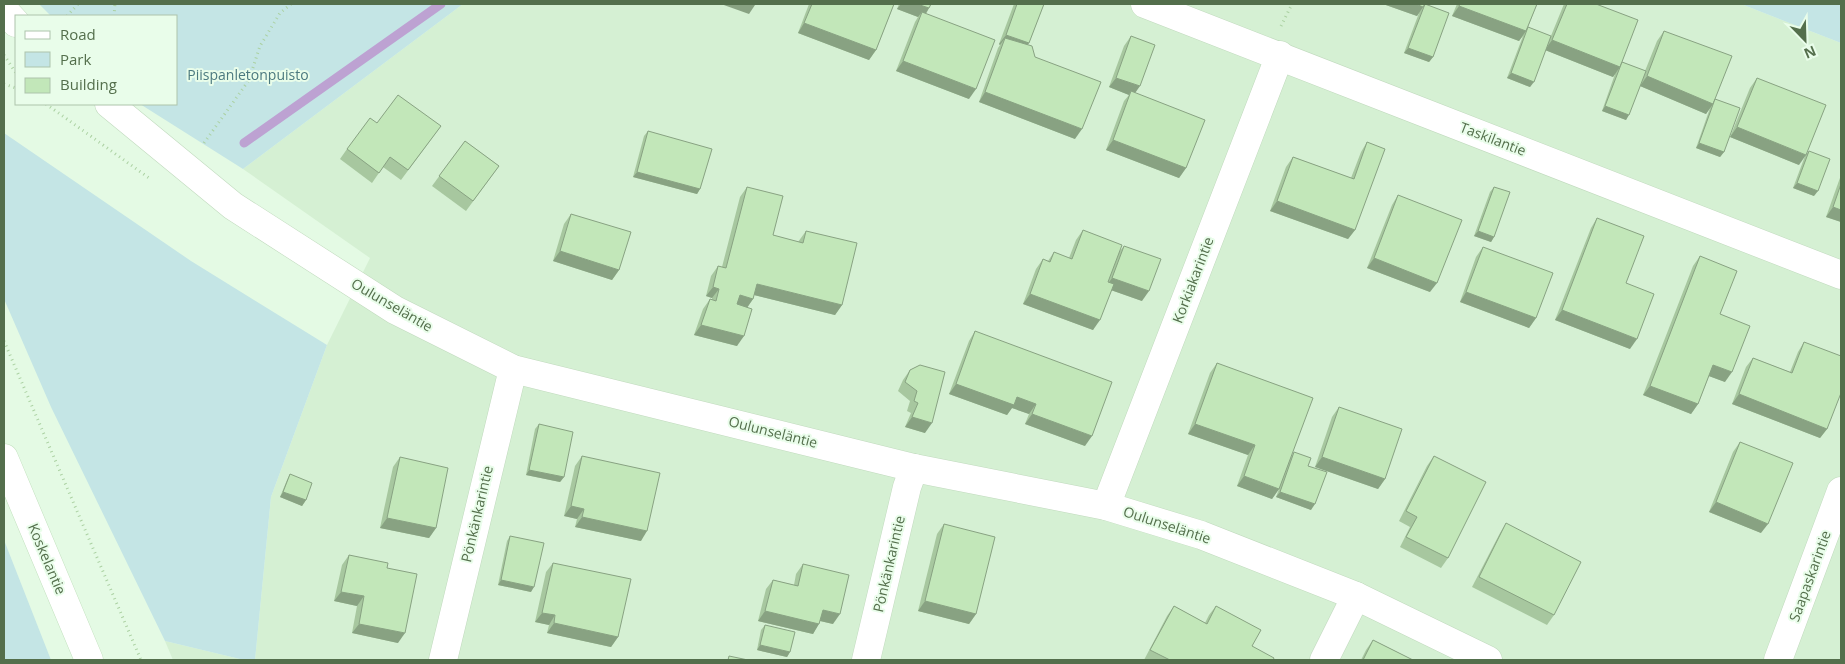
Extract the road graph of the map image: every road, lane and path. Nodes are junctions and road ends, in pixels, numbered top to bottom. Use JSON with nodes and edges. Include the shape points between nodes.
{"nodes":[{"id":1,"x":78,"y":4,"type":"edge"},
{"id":2,"x":291,"y":4,"type":"edge"},
{"id":3,"x":1145,"y":4,"type":"edge"},
{"id":4,"x":4,"y":10,"type":"edge"},
{"id":5,"x":68,"y":15,"type":"edge"},
{"id":6,"x":15,"y":22,"type":"edge"},
{"id":7,"x":4,"y":55,"type":"edge"},
{"id":8,"x":1280,"y":55,"type":"junction"},
{"id":9,"x":15,"y":72,"type":"edge"},
{"id":10,"x":110,"y":105,"type":"edge"},
{"id":11,"x":187,"y":169,"type":"junction"},
{"id":12,"x":1841,"y":275,"type":"edge"},
{"id":13,"x":4,"y":341,"type":"edge"},
{"id":14,"x":513,"y":369,"type":"junction"},
{"id":15,"x":4,"y":458,"type":"edge"},
{"id":16,"x":914,"y":468,"type":"junction"},
{"id":17,"x":1841,"y":491,"type":"edge"},
{"id":18,"x":1106,"y":506,"type":"junction"},
{"id":19,"x":1356,"y":596,"type":"junction"},
{"id":20,"x":89,"y":660,"type":"edge"},
{"id":21,"x":141,"y":660,"type":"edge"},
{"id":22,"x":443,"y":660,"type":"edge"},
{"id":23,"x":866,"y":660,"type":"edge"},
{"id":24,"x":1324,"y":660,"type":"edge"},
{"id":25,"x":1488,"y":660,"type":"edge"},
{"id":26,"x":1778,"y":660,"type":"edge"}],
"edges":[{"from":1,"to":5,"type":"path"},
{"from":2,"to":11,"type":"path","via":[[280,13],[260,46],[249,80]]},
{"from":3,"to":8,"type":"street","name":"Taskilantie"},
{"from":4,"to":6,"type":"street"},
{"from":7,"to":9,"type":"path"},
{"from":8,"to":12,"type":"street","name":"Taskilantie"},
{"from":8,"to":18,"type":"street","name":"Korkiakarintie"},
{"from":10,"to":11,"type":"street","name":"Oulunseläntie"},
{"from":11,"to":14,"type":"street","name":"Oulunseläntie","via":[[233,206],[395,310]]},
{"from":13,"to":21,"type":"path"},
{"from":14,"to":16,"type":"street","name":"Oulunseläntie"},
{"from":14,"to":22,"type":"street","name":"Pönkänkarintie"},
{"from":15,"to":20,"type":"street","name":"Koskelantie"},
{"from":16,"to":18,"type":"street","name":"Oulunseläntie"},
{"from":16,"to":23,"type":"street","name":"Pönkänkarintie"},
{"from":17,"to":26,"type":"street","name":"Saapaskarintie"},
{"from":18,"to":19,"type":"street","name":"Oulunseläntie","via":[[1201,535]]},
{"from":19,"to":24,"type":"street"},
{"from":19,"to":25,"type":"street","name":"Oulunseläntie"}]}
